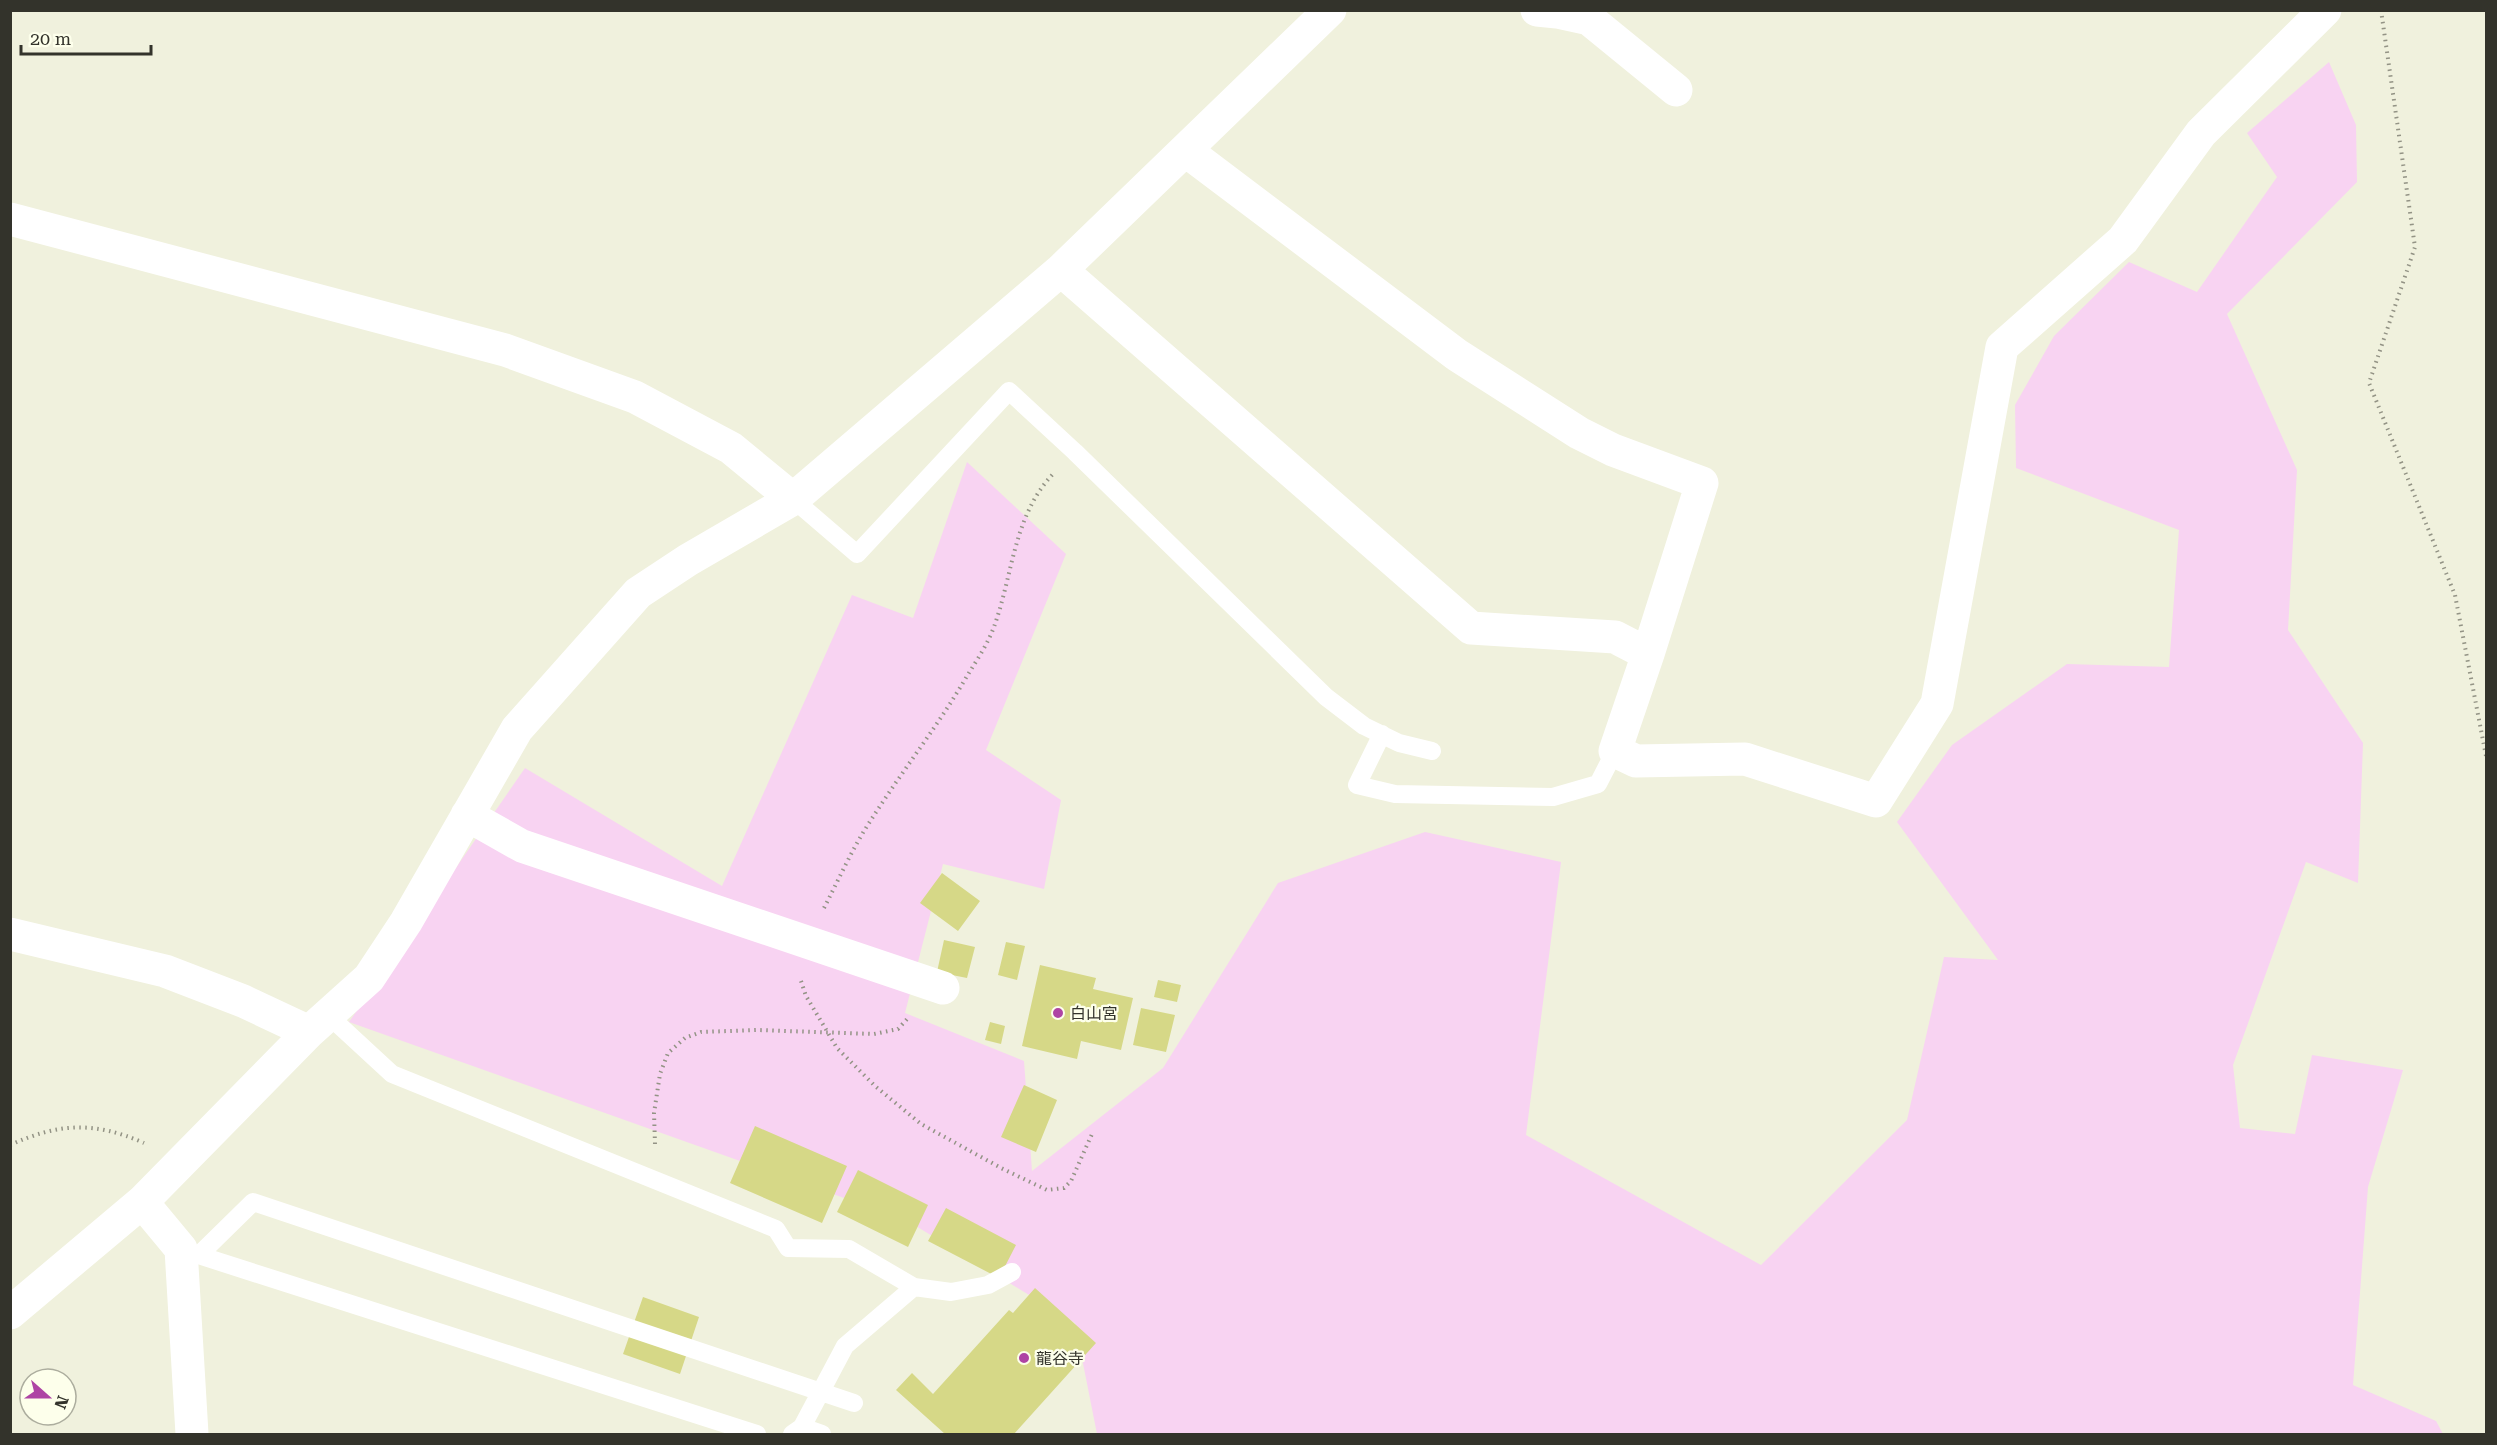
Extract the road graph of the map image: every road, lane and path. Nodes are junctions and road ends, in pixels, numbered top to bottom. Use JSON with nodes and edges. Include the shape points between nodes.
{"nodes":[{"id":1,"x":1330,"y":10,"type":"edge"},
{"id":2,"x":1537,"y":10,"type":"edge"},
{"id":3,"x":2325,"y":10,"type":"edge"},
{"id":4,"x":2381,"y":10,"type":"edge"},
{"id":5,"x":1677,"y":90,"type":"dead end"},
{"id":6,"x":1185,"y":150,"type":"junction"},
{"id":7,"x":10,"y":219,"type":"edge"},
{"id":8,"x":1061,"y":270,"type":"junction"},
{"id":9,"x":1076,"y":452,"type":"junction"},
{"id":10,"x":793,"y":499,"type":"junction"},
{"id":11,"x":1648,"y":654,"type":"junction"},
{"id":12,"x":1382,"y":734,"type":"junction"},
{"id":13,"x":1432,"y":751,"type":"dead end"},
{"id":14,"x":1615,"y":751,"type":"junction"},
{"id":15,"x":2487,"y":756,"type":"edge"},
{"id":16,"x":467,"y":815,"type":"junction"},
{"id":17,"x":10,"y":934,"type":"edge"},
{"id":18,"x":807,"y":942,"type":"junction"},
{"id":19,"x":933,"y":985,"type":"joint"},
{"id":20,"x":318,"y":1024,"type":"junction"},
{"id":21,"x":829,"y":1034,"type":"junction"},
{"id":22,"x":1092,"y":1134,"type":"dead end"},
{"id":23,"x":10,"y":1145,"type":"edge"},
{"id":24,"x":183,"y":1161,"type":"junction"},
{"id":25,"x":662,"y":1184,"type":"junction"},
{"id":26,"x":142,"y":1202,"type":"junction"},
{"id":27,"x":190,"y":1252,"type":"junction"},
{"id":28,"x":1012,"y":1272,"type":"dead end"},
{"id":29,"x":914,"y":1287,"type":"junction"},
{"id":30,"x":10,"y":1314,"type":"edge"},
{"id":31,"x":821,"y":1392,"type":"junction"},
{"id":32,"x":854,"y":1403,"type":"dead end"},
{"id":33,"x":797,"y":1431,"type":"edge"},
{"id":34,"x":192,"y":1434,"type":"edge"},
{"id":35,"x":757,"y":1434,"type":"edge"},
{"id":36,"x":822,"y":1434,"type":"edge"}],
"edges":[{"from":1,"to":6,"type":"street"},
{"from":2,"to":5,"type":"street","via":[[1589,19]]},
{"from":3,"to":14,"type":"street","via":[[2201,132],[2123,240],[2002,347],[1937,704],[1876,801],[1745,759],[1636,761]]},
{"from":4,"to":15,"type":"path","via":[[2415,247],[2369,383],[2455,595]]},
{"from":6,"to":8,"type":"street"},
{"from":6,"to":11,"type":"street","via":[[1457,355],[1579,433],[1702,483]]},
{"from":7,"to":10,"type":"street","via":[[506,350],[635,397],[731,448]]},
{"from":8,"to":10,"type":"street"},
{"from":8,"to":11,"type":"street","via":[[1471,628],[1615,637]]},
{"from":9,"to":10,"type":"lane","via":[[1009,391],[857,554]]},
{"from":9,"to":12,"type":"lane","via":[[1326,697],[1364,726]]},
{"from":9,"to":18,"type":"path","via":[[1042,485],[1032,503],[1015,545],[995,626],[942,718],[869,821]]},
{"from":10,"to":16,"type":"street","via":[[638,593],[517,729]]},
{"from":11,"to":14,"type":"street"},
{"from":12,"to":13,"type":"lane"},
{"from":12,"to":14,"type":"lane","via":[[1357,785],[1395,794],[1553,797],[1598,784]]},
{"from":16,"to":18,"type":"street","via":[[522,846]]},
{"from":16,"to":20,"type":"street","via":[[369,978]]},
{"from":17,"to":20,"type":"street","via":[[165,971]]},
{"from":18,"to":19,"type":"street"},
{"from":18,"to":21,"type":"path","via":[[797,970],[806,996]]},
{"from":19,"to":21,"type":"path","via":[[898,1029],[874,1034]]},
{"from":20,"to":24,"type":"street"},
{"from":20,"to":25,"type":"lane","via":[[392,1074]]},
{"from":21,"to":22,"type":"path","via":[[837,1048],[875,1086],[921,1124],[1047,1190],[1064,1188],[1071,1181]]},
{"from":21,"to":25,"type":"path","via":[[701,1032],[685,1038],[668,1053],[660,1074],[654,1113],[653,1137]]},
{"from":23,"to":24,"type":"path","via":[[36,1133],[69,1126],[103,1129]]},
{"from":24,"to":26,"type":"street"},
{"from":25,"to":29,"type":"lane","via":[[776,1229],[788,1248],[849,1249]]},
{"from":26,"to":27,"type":"street"},
{"from":26,"to":30,"type":"street"},
{"from":27,"to":31,"type":"lane","via":[[253,1202]]},
{"from":27,"to":34,"type":"street"},
{"from":27,"to":35,"type":"lane"},
{"from":28,"to":29,"type":"lane","via":[[988,1285],[951,1292]]},
{"from":29,"to":31,"type":"lane","via":[[845,1346]]},
{"from":31,"to":32,"type":"lane"},
{"from":31,"to":33,"type":"lane"},
{"from":33,"to":36,"type":"lane"}]}
